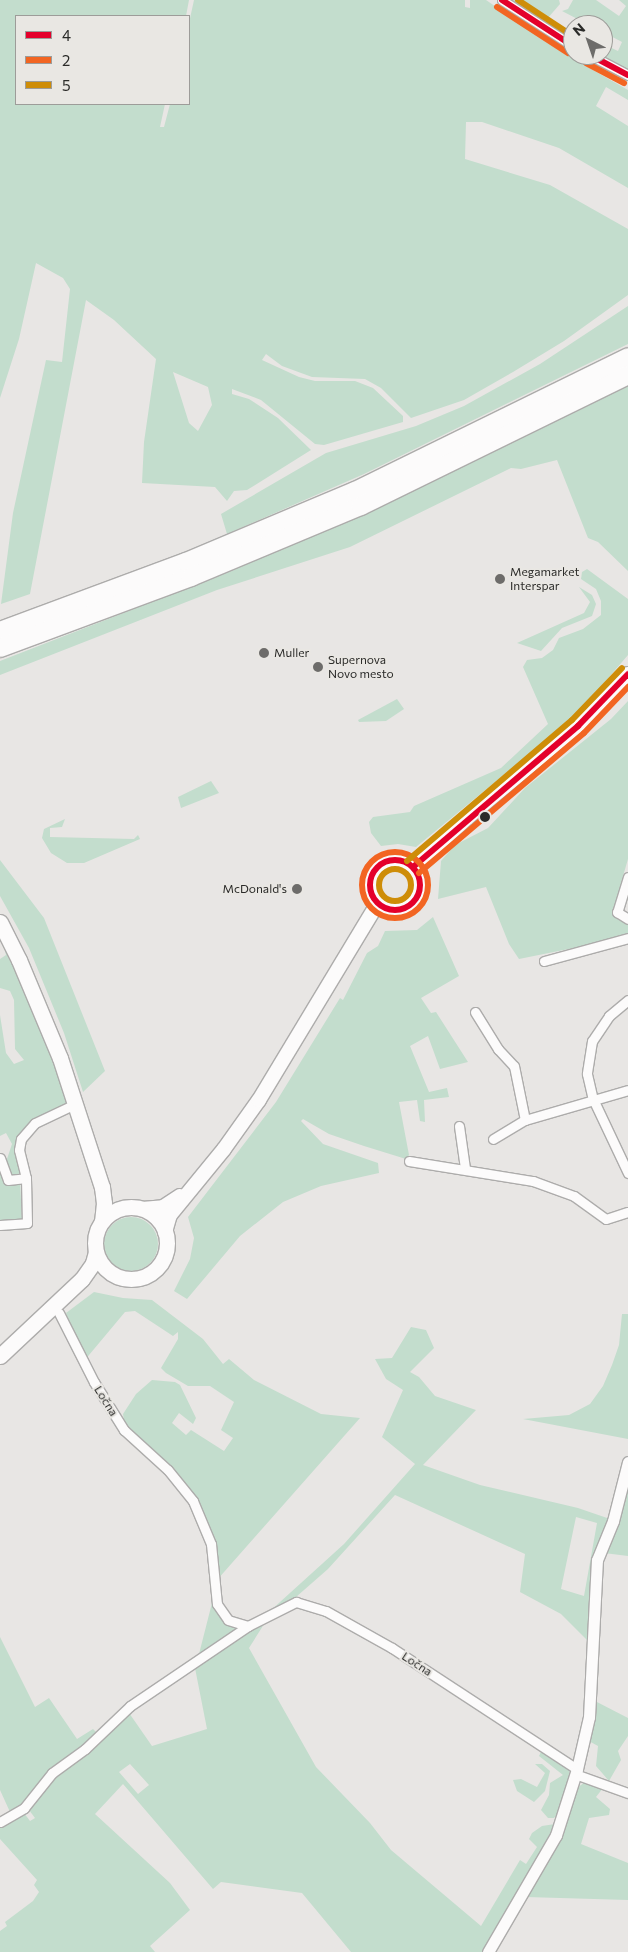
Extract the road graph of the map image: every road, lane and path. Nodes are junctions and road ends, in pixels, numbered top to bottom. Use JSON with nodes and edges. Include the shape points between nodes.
{"nodes":[{"id":1,"x":502,"y":0,"type":"edge"},
{"id":2,"x":563,"y":40,"type":"edge"},
{"id":3,"x":608,"y":65,"type":"edge"},
{"id":4,"x":628,"y":76,"type":"edge"},
{"id":5,"x":628,"y":357,"type":"edge"},
{"id":6,"x":628,"y":375,"type":"edge"},
{"id":7,"x":0,"y":631,"type":"edge"},
{"id":8,"x":0,"y":648,"type":"edge"},
{"id":9,"x":628,"y":674,"type":"edge"},
{"id":10,"x":413,"y":868,"type":"junction"},
{"id":11,"x":628,"y":877,"type":"edge"},
{"id":12,"x":378,"y":903,"type":"junction"},
{"id":13,"x":628,"y":919,"type":"edge"},
{"id":14,"x":0,"y":922,"type":"edge"},
{"id":15,"x":628,"y":938,"type":"edge"},
{"id":16,"x":544,"y":961,"type":"dead end"},
{"id":17,"x":628,"y":1000,"type":"edge"},
{"id":18,"x":475,"y":1012,"type":"dead end"},
{"id":19,"x":628,"y":1090,"type":"edge"},
{"id":20,"x":593,"y":1099,"type":"junction"},
{"id":21,"x":73,"y":1105,"type":"junction"},
{"id":22,"x":526,"y":1120,"type":"junction"},
{"id":23,"x":459,"y":1126,"type":"dead end"},
{"id":24,"x":493,"y":1139,"type":"dead end"},
{"id":25,"x":0,"y":1158,"type":"edge"},
{"id":26,"x":408,"y":1161,"type":"dead end"},
{"id":27,"x":465,"y":1168,"type":"junction"},
{"id":28,"x":628,"y":1173,"type":"edge"},
{"id":29,"x":201,"y":1177,"type":"junction"},
{"id":30,"x":26,"y":1178,"type":"junction"},
{"id":31,"x":102,"y":1187,"type":"junction"},
{"id":32,"x":136,"y":1208,"type":"junction"},
{"id":33,"x":628,"y":1212,"type":"edge"},
{"id":34,"x":102,"y":1221,"type":"junction"},
{"id":35,"x":0,"y":1224,"type":"edge"},
{"id":36,"x":165,"y":1232,"type":"junction"},
{"id":37,"x":96,"y":1252,"type":"junction"},
{"id":38,"x":118,"y":1277,"type":"junction"},
{"id":39,"x":58,"y":1308,"type":"junction"},
{"id":40,"x":0,"y":1356,"type":"edge"},
{"id":41,"x":628,"y":1462,"type":"edge"},
{"id":42,"x":248,"y":1626,"type":"junction"},
{"id":43,"x":576,"y":1771,"type":"junction"},
{"id":44,"x":628,"y":1793,"type":"edge"},
{"id":45,"x":0,"y":1822,"type":"edge"},
{"id":46,"x":488,"y":1952,"type":"edge"}],
"edges":[{"from":1,"to":2,"type":"street"},
{"from":3,"to":4,"type":"street"},
{"from":5,"to":7,"type":"highway","via":[[355,491],[186,562]]},
{"from":6,"to":8,"type":"highway","via":[[361,506],[191,577]]},
{"from":9,"to":10,"type":"main road","via":[[578,726],[467,818]]},
{"from":10,"to":12,"type":"main road","via":[[420,883],[410,905],[393,910]]},
{"from":10,"to":12,"type":"main road","via":[[392,860],[379,866],[370,880],[370,889]]},
{"from":11,"to":13,"type":"street","via":[[617,912]]},
{"from":12,"to":29,"type":"main road","via":[[259,1100]]},
{"from":14,"to":21,"type":"main road","via":[[60,1058]]},
{"from":15,"to":16,"type":"street"},
{"from":17,"to":20,"type":"street","via":[[609,1016],[592,1041],[587,1074]]},
{"from":18,"to":22,"type":"street","via":[[498,1049],[514,1066]]},
{"from":19,"to":20,"type":"street"},
{"from":20,"to":22,"type":"street"},
{"from":20,"to":28,"type":"street"},
{"from":21,"to":30,"type":"street","via":[[35,1123],[21,1140]]},
{"from":21,"to":31,"type":"main road"},
{"from":22,"to":24,"type":"street"},
{"from":23,"to":27,"type":"street"},
{"from":25,"to":30,"type":"street","via":[[8,1180]]},
{"from":26,"to":27,"type":"street"},
{"from":27,"to":33,"type":"street","via":[[533,1180],[574,1196],[606,1219]]},
{"from":29,"to":32,"type":"main road","via":[[163,1207]]},
{"from":29,"to":36,"type":"main road","via":[[170,1215]]},
{"from":30,"to":35,"type":"street","via":[[27,1223]]},
{"from":31,"to":32,"type":"main road","via":[[111,1197]]},
{"from":31,"to":34,"type":"main road"},
{"from":32,"to":34,"type":"main road","via":[[115,1211]]},
{"from":32,"to":36,"type":"main road","via":[[152,1214]]},
{"from":34,"to":37,"type":"main road","via":[[95,1241]]},
{"from":36,"to":38,"type":"main road","via":[[167,1243],[160,1265],[140,1278]]},
{"from":37,"to":38,"type":"main road","via":[[100,1263]]},
{"from":37,"to":39,"type":"main road","via":[[89,1271]]},
{"from":38,"to":39,"type":"main road","via":[[101,1276],[89,1281]]},
{"from":39,"to":40,"type":"main road"},
{"from":39,"to":42,"type":"street","name":"Ločna","via":[[94,1382],[124,1430],[168,1470],[193,1501],[211,1544],[217,1604],[228,1620]]},
{"from":41,"to":43,"type":"street","via":[[613,1521],[597,1560],[589,1717]]},
{"from":42,"to":43,"type":"street","name":"Ločna","via":[[296,1602],[326,1611],[392,1648]]},
{"from":42,"to":45,"type":"street","name":"Ločna","via":[[130,1706],[79,1754],[52,1773],[24,1808]]},
{"from":43,"to":44,"type":"street","name":"Ločna"},
{"from":43,"to":46,"type":"street","via":[[556,1835]]}]}
